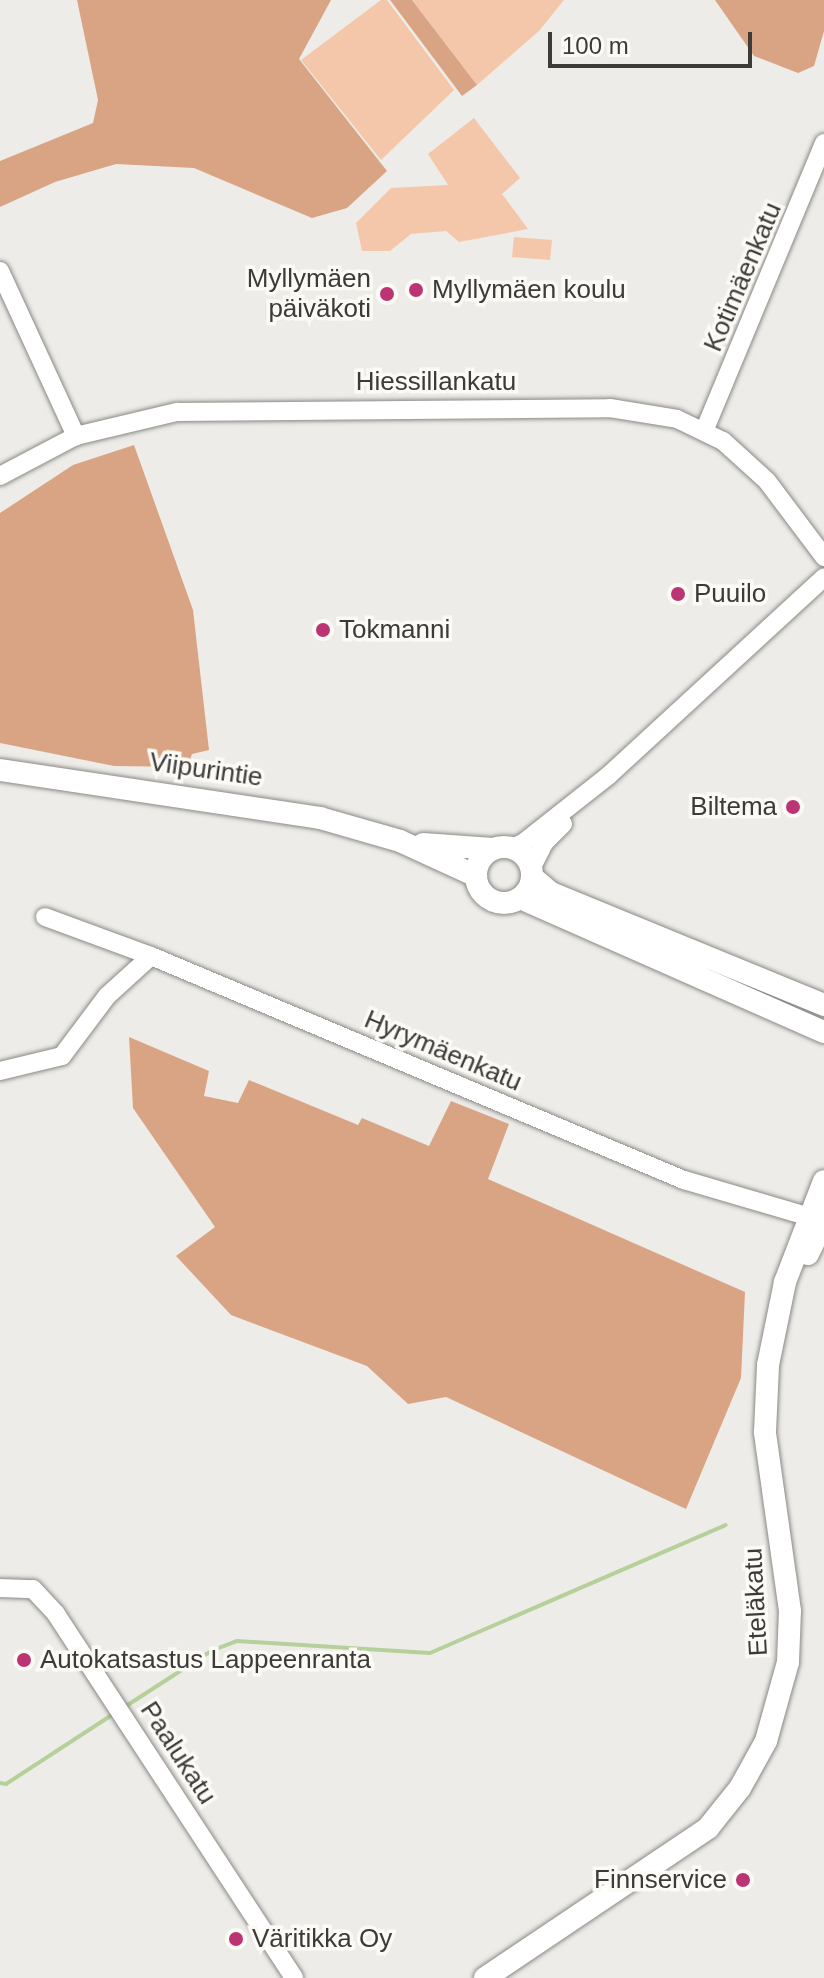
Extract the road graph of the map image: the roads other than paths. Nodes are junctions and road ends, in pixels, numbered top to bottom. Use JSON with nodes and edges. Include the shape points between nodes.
{"nodes":[{"id":1,"x":824,"y":143,"type":"edge"},
{"id":2,"x":817,"y":192,"type":"edge"},
{"id":3,"x":0,"y":271,"type":"edge"},
{"id":4,"x":705,"y":429,"type":"junction"},
{"id":5,"x":76,"y":436,"type":"junction"},
{"id":6,"x":0,"y":476,"type":"edge"},
{"id":7,"x":824,"y":557,"type":"edge"},
{"id":8,"x":824,"y":577,"type":"edge"},
{"id":9,"x":0,"y":770,"type":"edge"},
{"id":10,"x":609,"y":775,"type":"junction"},
{"id":11,"x":400,"y":841,"type":"junction"},
{"id":12,"x":502,"y":848,"type":"junction"},
{"id":13,"x":532,"y":873,"type":"junction"},
{"id":14,"x":476,"y":876,"type":"junction"},
{"id":15,"x":520,"y":898,"type":"junction"},
{"id":16,"x":45,"y":917,"type":"dead end"},
{"id":17,"x":151,"y":956,"type":"junction"},
{"id":18,"x":824,"y":1005,"type":"edge"},
{"id":19,"x":824,"y":1032,"type":"edge"},
{"id":20,"x":0,"y":1071,"type":"edge"},
{"id":21,"x":824,"y":1181,"type":"edge"},
{"id":22,"x":820,"y":1220,"type":"edge"},
{"id":23,"x":0,"y":1588,"type":"edge"},
{"id":24,"x":294,"y":1978,"type":"edge"},
{"id":25,"x":485,"y":1978,"type":"edge"}],
"edges":[{"from":1,"to":2,"type":"street","name":"Kotimäenkatu"},
{"from":2,"to":4,"type":"street","name":"Kotimäenkatu"},
{"from":3,"to":5,"type":"street"},
{"from":4,"to":5,"type":"street","name":"Hiessillankatu","via":[[647,411],[610,408],[376,408],[177,412]]},
{"from":4,"to":7,"type":"street","name":"Hiessillankatu","via":[[755,467]]},
{"from":5,"to":6,"type":"street","name":"Hiessillankatu"},
{"from":8,"to":10,"type":"street"},
{"from":9,"to":11,"type":"main road","name":"Viipurintie","via":[[256,804]]},
{"from":10,"to":12,"type":"street","via":[[523,843]]},
{"from":10,"to":13,"type":"street","via":[[544,843]]},
{"from":11,"to":12,"type":"main road","name":"Viipurintie"},
{"from":11,"to":14,"type":"main road","name":"Viipurintie"},
{"from":12,"to":13,"type":"main road"},
{"from":12,"to":14,"type":"main road","via":[[484,855]]},
{"from":13,"to":15,"type":"main road"},
{"from":13,"to":18,"type":"main road","via":[[551,893]]},
{"from":14,"to":15,"type":"main road","via":[[482,892],[496,901]]},
{"from":15,"to":19,"type":"main road"},
{"from":16,"to":17,"type":"street","name":"Hyrymäenkatu"},
{"from":17,"to":20,"type":"street","via":[[107,996],[62,1056]]},
{"from":17,"to":22,"type":"street","name":"Hyrymäenkatu","via":[[684,1180]]},
{"from":21,"to":22,"type":"main road","name":"Eteläkatu"},
{"from":22,"to":25,"type":"main road","name":"Eteläkatu","via":[[776,1324],[765,1432],[790,1611],[788,1662],[766,1741],[740,1788],[708,1828]]},
{"from":23,"to":24,"type":"street","name":"Paalukatu","via":[[33,1589],[47,1602]]}]}
